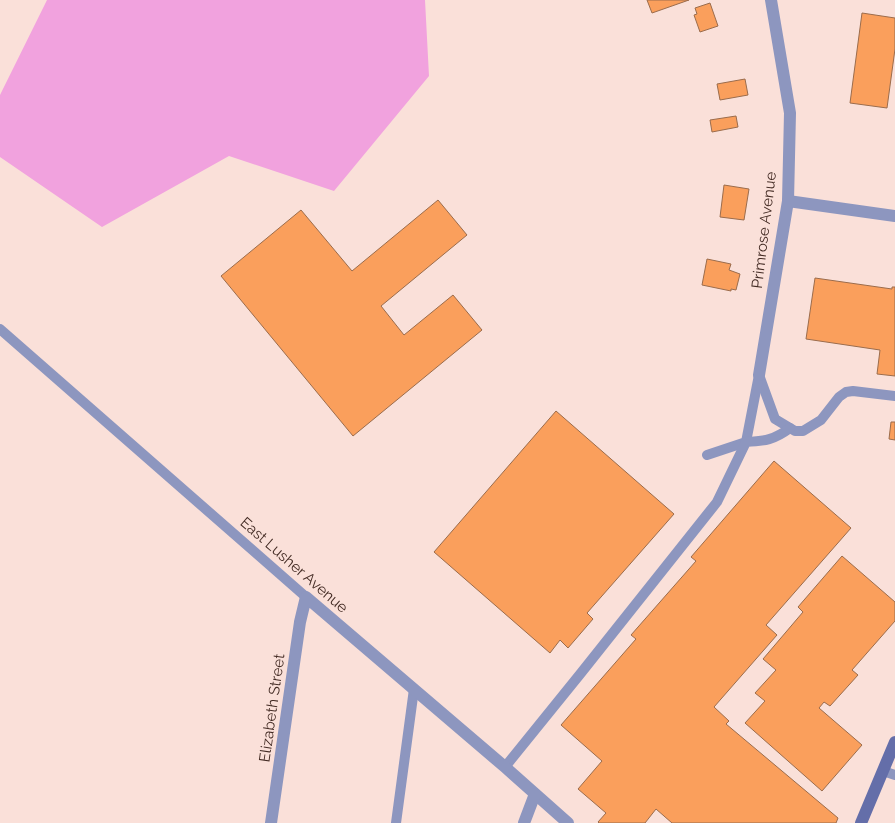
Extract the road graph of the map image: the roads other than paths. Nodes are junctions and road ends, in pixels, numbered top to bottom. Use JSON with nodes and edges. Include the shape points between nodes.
{"nodes":[{"id":1,"x":771,"y":0,"type":"edge"},
{"id":2,"x":788,"y":201,"type":"junction"},
{"id":3,"x":895,"y":216,"type":"edge"},
{"id":4,"x":0,"y":329,"type":"edge"},
{"id":5,"x":759,"y":375,"type":"junction"},
{"id":6,"x":895,"y":396,"type":"edge"},
{"id":7,"x":790,"y":428,"type":"junction"},
{"id":8,"x":746,"y":442,"type":"junction"},
{"id":9,"x":707,"y":455,"type":"dead end"},
{"id":10,"x":306,"y":597,"type":"junction"},
{"id":11,"x":414,"y":689,"type":"junction"},
{"id":12,"x":895,"y":742,"type":"edge"},
{"id":13,"x":505,"y":767,"type":"junction"},
{"id":14,"x":889,"y":773,"type":"edge"},
{"id":15,"x":535,"y":794,"type":"junction"},
{"id":16,"x":272,"y":823,"type":"edge"},
{"id":17,"x":396,"y":823,"type":"edge"},
{"id":18,"x":524,"y":823,"type":"edge"},
{"id":19,"x":568,"y":823,"type":"edge"},
{"id":20,"x":861,"y":823,"type":"edge"}],
"edges":[{"from":1,"to":2,"type":"street","name":"Primrose Avenue","via":[[790,113]]},
{"from":2,"to":3,"type":"street"},
{"from":2,"to":5,"type":"street","name":"Primrose Avenue"},
{"from":4,"to":10,"type":"lane","name":"East Lusher Avenue"},
{"from":5,"to":7,"type":"lane","via":[[775,419]]},
{"from":5,"to":8,"type":"lane"},
{"from":6,"to":7,"type":"lane","via":[[846,392],[814,425],[803,431]]},
{"from":7,"to":8,"type":"lane","via":[[778,437]]},
{"from":8,"to":9,"type":"lane"},
{"from":8,"to":13,"type":"lane","via":[[717,502]]},
{"from":10,"to":11,"type":"street","name":"East Lusher Avenue"},
{"from":10,"to":16,"type":"street","name":"Elizabeth Street"},
{"from":11,"to":13,"type":"street","name":"East Lusher Avenue"},
{"from":11,"to":17,"type":"lane"},
{"from":12,"to":14,"type":"street"},
{"from":13,"to":15,"type":"street","name":"East Lusher Avenue"},
{"from":14,"to":20,"type":"street"},
{"from":15,"to":18,"type":"street"},
{"from":15,"to":19,"type":"street","name":"East Lusher Avenue"}]}
